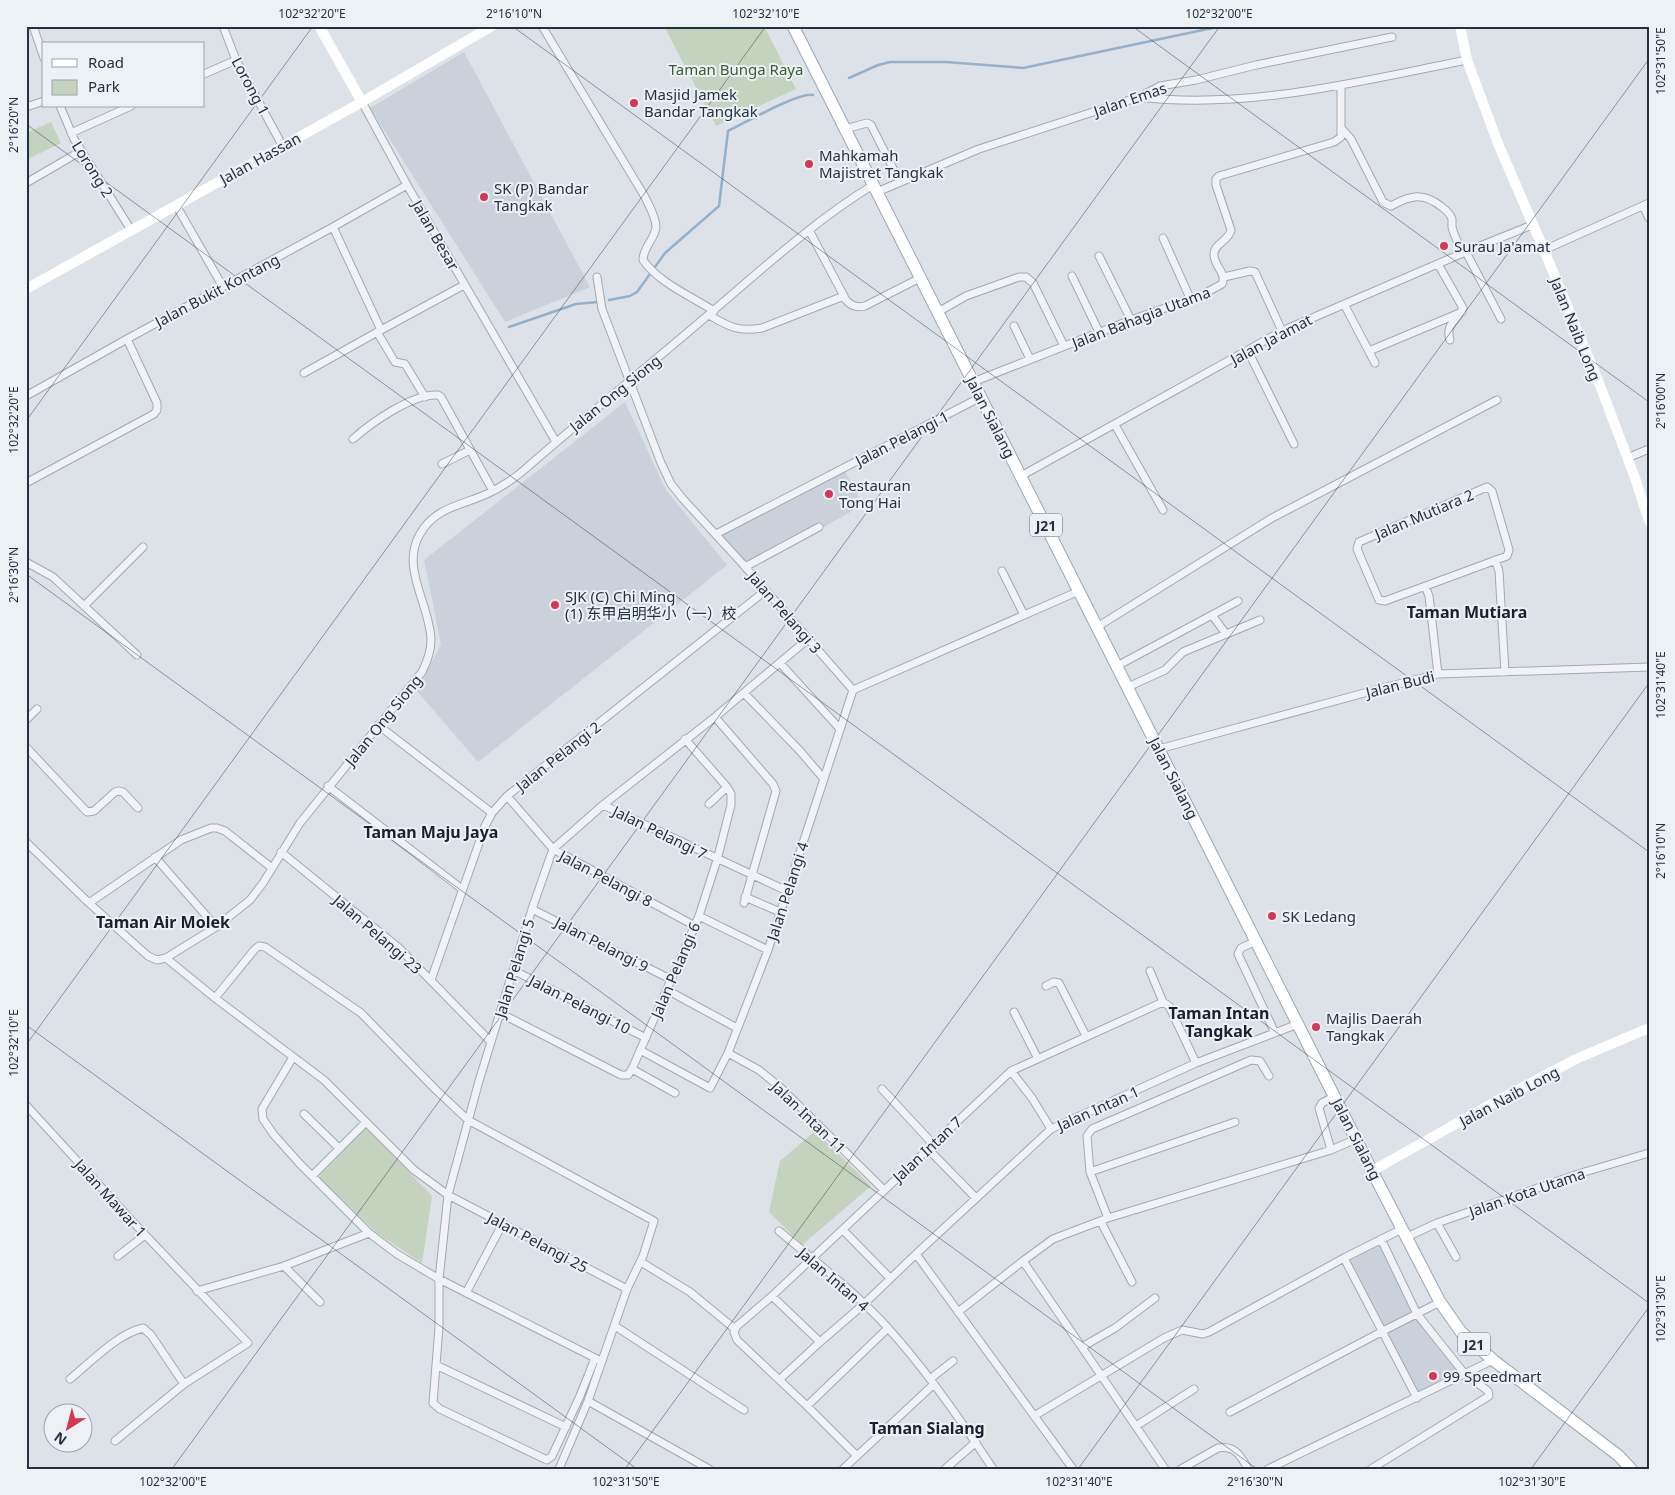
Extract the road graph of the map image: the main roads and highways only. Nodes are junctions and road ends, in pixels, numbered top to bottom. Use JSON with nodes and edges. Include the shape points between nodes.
{"nodes":[{"id":1,"x":319,"y":26,"type":"edge"},
{"id":2,"x":793,"y":26,"type":"edge"},
{"id":3,"x":1460,"y":26,"type":"edge"},
{"id":4,"x":485,"y":28,"type":"edge"},
{"id":5,"x":362,"y":102,"type":"junction"},
{"id":6,"x":26,"y":289,"type":"edge"},
{"id":7,"x":1649,"y":521,"type":"edge"},
{"id":8,"x":1649,"y":1028,"type":"edge"},
{"id":9,"x":1372,"y":1171,"type":"junction"},
{"id":10,"x":1631,"y":1469,"type":"edge"}],
"edges":[{"from":1,"to":5,"type":"main road","name":"Jalan Besar"},
{"from":2,"to":9,"type":"main road","name":"Jalan Sialang","number":"J21"},
{"from":3,"to":7,"type":"main road","name":"Jalan Naib Long","via":[[1468,60],[1498,146],[1544,250]]},
{"from":4,"to":5,"type":"main road","name":"Jalan Hassan"},
{"from":5,"to":6,"type":"main road","name":"Jalan Hassan"},
{"from":8,"to":9,"type":"main road","name":"Jalan Naib Long","via":[[1576,1060]]},
{"from":9,"to":10,"type":"main road","name":"Jalan Sialang","number":"J21","via":[[1440,1302],[1461,1332]]}]}
